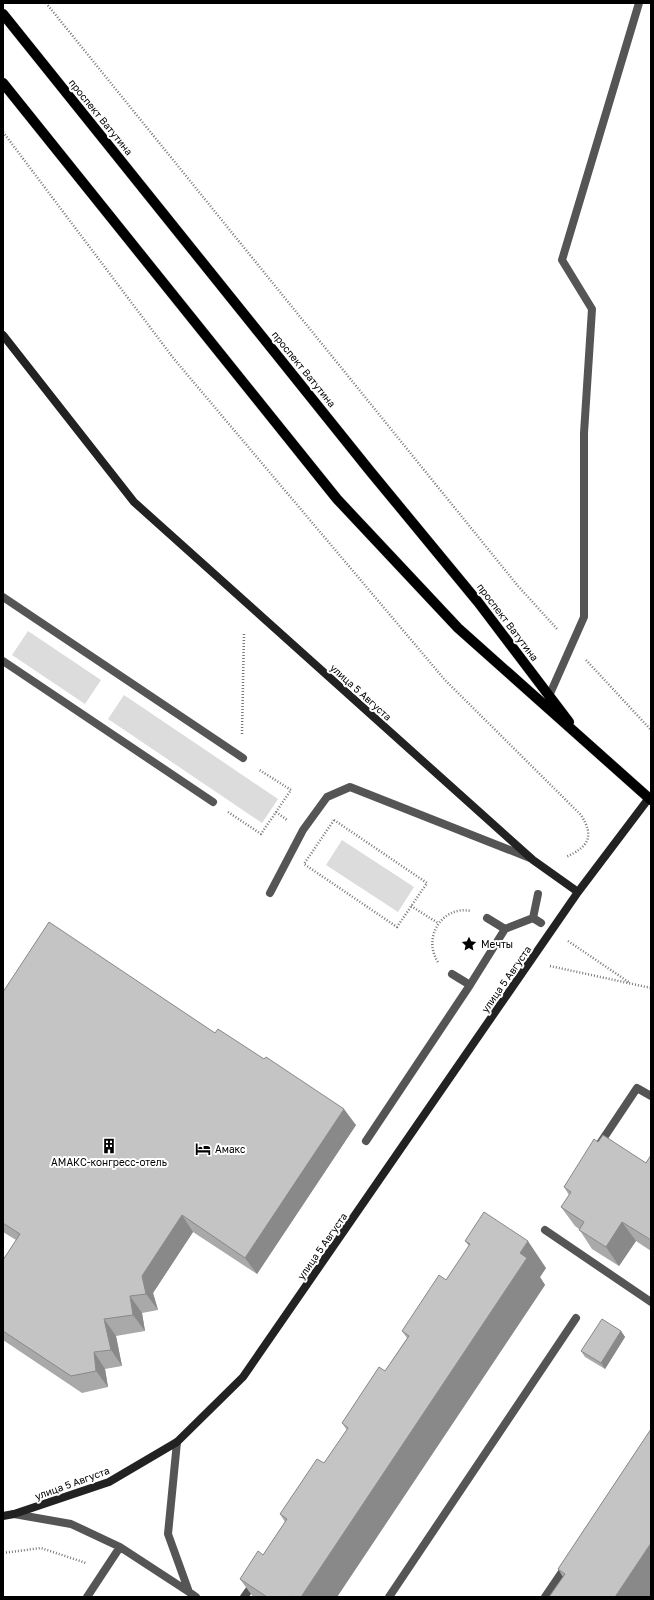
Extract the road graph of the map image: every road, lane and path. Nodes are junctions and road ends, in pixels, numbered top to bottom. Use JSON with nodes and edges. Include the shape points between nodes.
{"nodes":[{"id":1,"x":46,"y":3,"type":"edge"},
{"id":2,"x":639,"y":3,"type":"edge"},
{"id":3,"x":3,"y":14,"type":"edge"},
{"id":4,"x":3,"y":83,"type":"edge"},
{"id":5,"x":3,"y":132,"type":"edge"},
{"id":6,"x":3,"y":336,"type":"edge"},
{"id":7,"x":3,"y":597,"type":"edge"},
{"id":8,"x":244,"y":632,"type":"dead end"},
{"id":9,"x":572,"y":644,"type":"junction"},
{"id":10,"x":3,"y":661,"type":"edge"},
{"id":11,"x":549,"y":696,"type":"junction"},
{"id":12,"x":651,"y":730,"type":"edge"},
{"id":13,"x":584,"y":741,"type":"junction"},
{"id":14,"x":242,"y":758,"type":"junction"},
{"id":15,"x":650,"y":799,"type":"edge"},
{"id":16,"x":213,"y":802,"type":"joint"},
{"id":17,"x":334,"y":820,"type":"dead end"},
{"id":18,"x":566,"y":857,"type":"dead end"},
{"id":19,"x":533,"y":860,"type":"junction"},
{"id":20,"x":304,"y":864,"type":"dead end"},
{"id":21,"x":578,"y":892,"type":"junction"},
{"id":22,"x":270,"y":893,"type":"dead end"},
{"id":23,"x":538,"y":894,"type":"dead end"},
{"id":24,"x":411,"y":906,"type":"junction"},
{"id":25,"x":487,"y":918,"type":"joint"},
{"id":26,"x":533,"y":918,"type":"junction"},
{"id":27,"x":541,"y":923,"type":"dead end"},
{"id":28,"x":438,"y":924,"type":"junction"},
{"id":29,"x":505,"y":929,"type":"junction"},
{"id":30,"x":552,"y":930,"type":"junction"},
{"id":31,"x":543,"y":964,"type":"dead end"},
{"id":32,"x":452,"y":974,"type":"joint"},
{"id":33,"x":632,"y":984,"type":"junction"},
{"id":34,"x":470,"y":985,"type":"junction"},
{"id":35,"x":651,"y":988,"type":"edge"},
{"id":36,"x":651,"y":1096,"type":"edge"},
{"id":37,"x":366,"y":1141,"type":"dead end"},
{"id":38,"x":595,"y":1151,"type":"edge"},
{"id":39,"x":545,"y":1230,"type":"dead end"},
{"id":40,"x":651,"y":1302,"type":"edge"},
{"id":41,"x":576,"y":1318,"type":"dead end"},
{"id":42,"x":177,"y":1442,"type":"junction"},
{"id":43,"x":14,"y":1514,"type":"junction"},
{"id":44,"x":3,"y":1516,"type":"edge"},
{"id":45,"x":120,"y":1547,"type":"junction"},
{"id":46,"x":3,"y":1553,"type":"edge"},
{"id":47,"x":572,"y":1557,"type":"edge"},
{"id":48,"x":106,"y":1569,"type":"junction"},
{"id":49,"x":258,"y":1577,"type":"edge"},
{"id":50,"x":192,"y":1595,"type":"edge"},
{"id":51,"x":87,"y":1597,"type":"edge"},
{"id":52,"x":244,"y":1597,"type":"edge"},
{"id":53,"x":389,"y":1597,"type":"edge"},
{"id":54,"x":545,"y":1597,"type":"edge"}],
"edges":[{"from":1,"to":9,"type":"path","via":[[518,586]]},
{"from":2,"to":9,"type":"street","via":[[562,260],[592,309],[584,433],[584,617]]},
{"from":3,"to":11,"type":"main road","name":"проспект Ватутина","via":[[478,602]]},
{"from":4,"to":13,"type":"main road","name":"проспект Ватутина","via":[[338,499],[458,628]]},
{"from":5,"to":18,"type":"path","via":[[174,359],[445,680],[581,815],[589,827],[587,840],[580,851]]},
{"from":6,"to":19,"type":"street","name":"улица 5 Августа","via":[[134,502]]},
{"from":7,"to":14,"type":"street"},
{"from":8,"to":14,"type":"path"},
{"from":9,"to":11,"type":"street"},
{"from":9,"to":12,"type":"path"},
{"from":10,"to":16,"type":"street"},
{"from":11,"to":13,"type":"main road","name":"проспект Ватутина"},
{"from":13,"to":15,"type":"main road","name":"проспект Ватутина"},
{"from":14,"to":16,"type":"path","via":[[291,790],[261,834]]},
{"from":15,"to":21,"type":"street","name":"улица 5 Августа"},
{"from":17,"to":24,"type":"path","via":[[426,883]]},
{"from":19,"to":21,"type":"street","name":"улица 5 Августа"},
{"from":19,"to":22,"type":"street","via":[[350,787],[327,796],[303,830]]},
{"from":20,"to":24,"type":"path","via":[[397,927]]},
{"from":21,"to":30,"type":"street","name":"улица 5 Августа"},
{"from":23,"to":26,"type":"street"},
{"from":24,"to":28,"type":"path"},
{"from":25,"to":28,"type":"path","via":[[475,911],[455,911],[443,917]]},
{"from":25,"to":29,"type":"street"},
{"from":26,"to":27,"type":"street"},
{"from":26,"to":29,"type":"street"},
{"from":28,"to":32,"type":"path","via":[[433,932],[434,956],[441,967]]},
{"from":29,"to":34,"type":"street"},
{"from":30,"to":33,"type":"path"},
{"from":30,"to":42,"type":"street","name":"улица 5 Августа","via":[[243,1377]]},
{"from":31,"to":33,"type":"path"},
{"from":32,"to":34,"type":"street"},
{"from":33,"to":35,"type":"path"},
{"from":34,"to":37,"type":"street"},
{"from":36,"to":38,"type":"street","via":[[637,1088]]},
{"from":39,"to":40,"type":"street"},
{"from":41,"to":53,"type":"street"},
{"from":42,"to":43,"type":"street","name":"улица 5 Августа","via":[[109,1482]]},
{"from":42,"to":50,"type":"street","via":[[168,1534]]},
{"from":43,"to":44,"type":"street","name":"улица 5 Августа"},
{"from":43,"to":45,"type":"street","via":[[72,1524]]},
{"from":45,"to":48,"type":"street"},
{"from":45,"to":50,"type":"street"},
{"from":46,"to":48,"type":"path","via":[[41,1548]]},
{"from":47,"to":54,"type":"street"},
{"from":48,"to":51,"type":"street"},
{"from":49,"to":52,"type":"street"}]}
